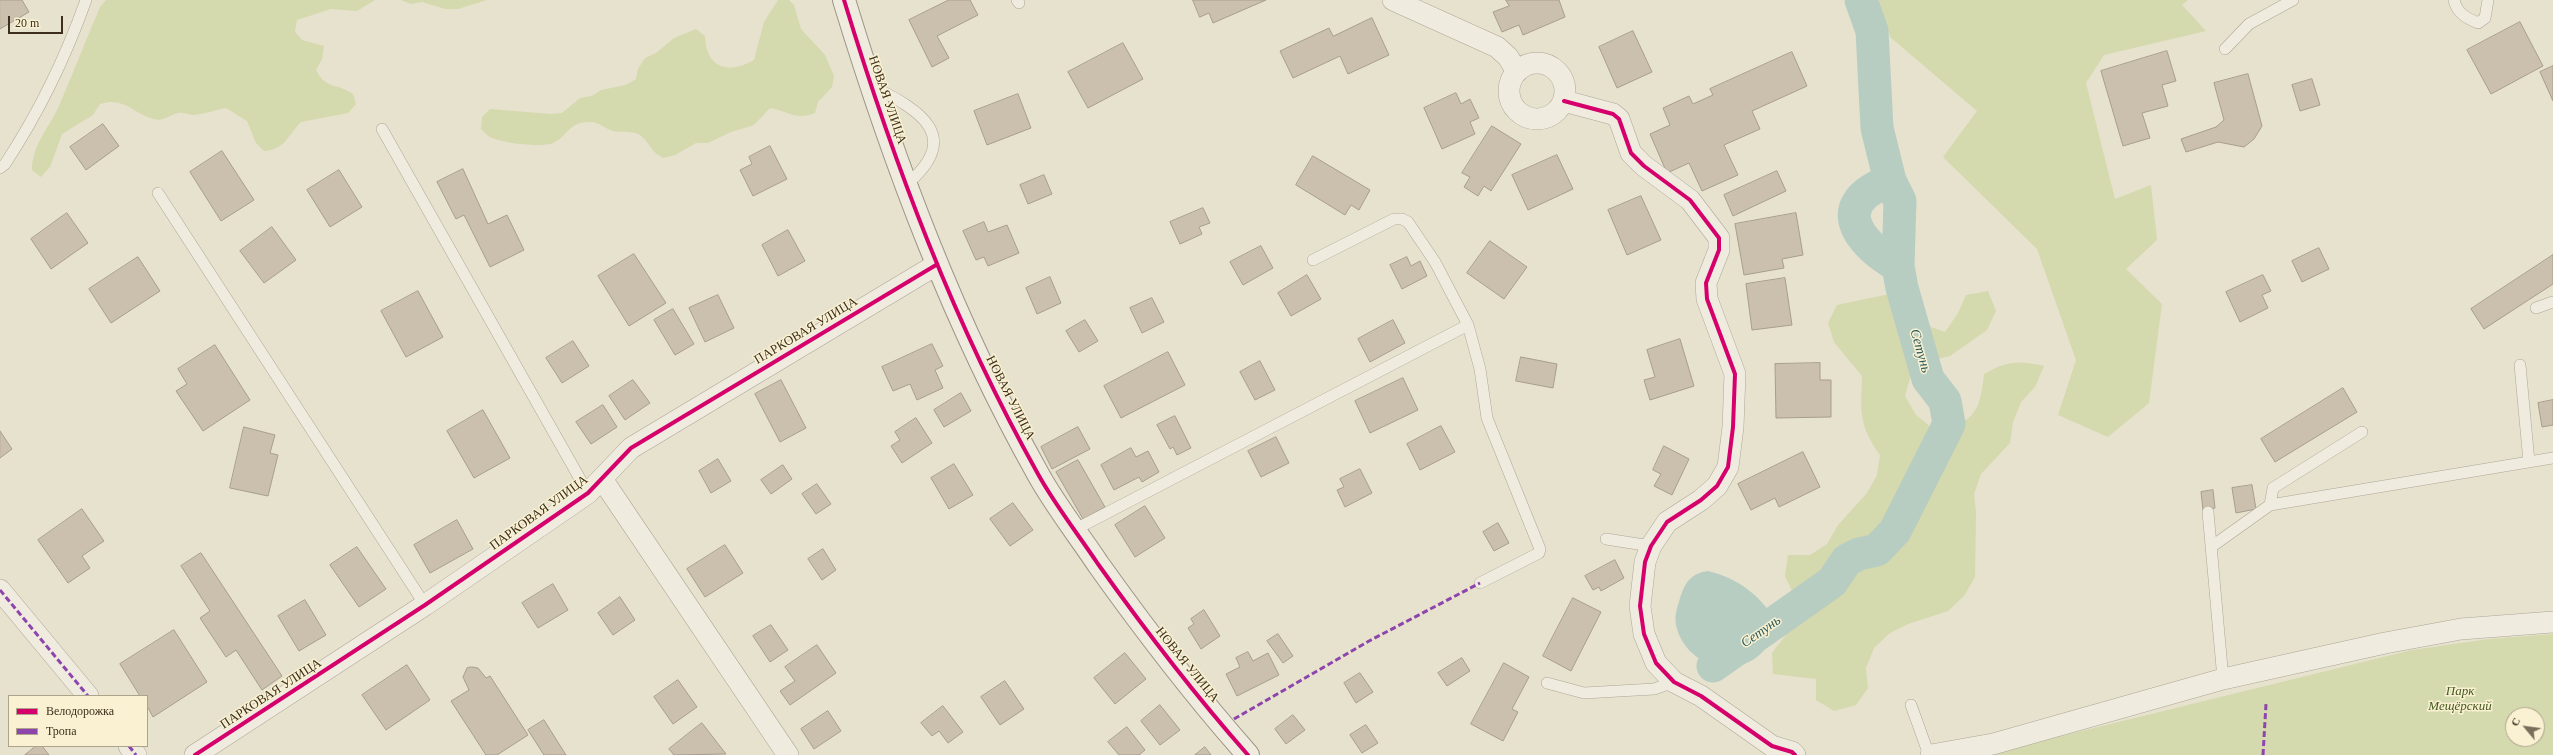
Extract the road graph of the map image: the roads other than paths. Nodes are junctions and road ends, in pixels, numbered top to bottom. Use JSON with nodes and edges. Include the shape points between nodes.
{"nodes":[{"id":1,"x":86,"y":0,"type":"edge"},
{"id":2,"x":844,"y":0,"type":"edge"},
{"id":3,"x":1393,"y":0,"type":"edge"},
{"id":4,"x":2293,"y":0,"type":"edge"},
{"id":5,"x":2454,"y":0,"type":"edge"},
{"id":6,"x":2488,"y":0,"type":"edge"},
{"id":7,"x":2225,"y":49,"type":"dead end"},
{"id":8,"x":1517,"y":72,"type":"junction"},
{"id":9,"x":870,"y":84,"type":"junction"},
{"id":10,"x":1564,"y":101,"type":"junction"},
{"id":11,"x":382,"y":129,"type":"dead end"},
{"id":12,"x":0,"y":168,"type":"edge"},
{"id":13,"x":906,"y":185,"type":"junction"},
{"id":14,"x":158,"y":193,"type":"dead end"},
{"id":15,"x":1313,"y":260,"type":"dead end"},
{"id":16,"x":936,"y":265,"type":"junction"},
{"id":17,"x":2553,"y":302,"type":"edge"},
{"id":18,"x":2536,"y":308,"type":"dead end"},
{"id":19,"x":1468,"y":324,"type":"junction"},
{"id":20,"x":2520,"y":365,"type":"dead end"},
{"id":21,"x":2362,"y":432,"type":"dead end"},
{"id":22,"x":2553,"y":458,"type":"edge"},
{"id":23,"x":2529,"y":462,"type":"junction"},
{"id":24,"x":595,"y":486,"type":"junction"},
{"id":25,"x":2270,"y":505,"type":"junction"},
{"id":26,"x":2208,"y":512,"type":"dead end"},
{"id":27,"x":1074,"y":530,"type":"junction"},
{"id":28,"x":1606,"y":539,"type":"dead end"},
{"id":29,"x":1651,"y":546,"type":"junction"},
{"id":30,"x":2211,"y":547,"type":"junction"},
{"id":31,"x":1480,"y":583,"type":"dead end"},
{"id":32,"x":0,"y":590,"type":"edge"},
{"id":33,"x":425,"y":605,"type":"junction"},
{"id":34,"x":2553,"y":622,"type":"edge"},
{"id":35,"x":2223,"y":679,"type":"junction"},
{"id":36,"x":1674,"y":682,"type":"junction"},
{"id":37,"x":1547,"y":683,"type":"dead end"},
{"id":38,"x":87,"y":695,"type":"edge"},
{"id":39,"x":1911,"y":704,"type":"dead end"},
{"id":40,"x":130,"y":747,"type":"edge"},
{"id":41,"x":136,"y":755,"type":"edge"},
{"id":42,"x":195,"y":755,"type":"edge"},
{"id":43,"x":788,"y":755,"type":"edge"},
{"id":44,"x":1248,"y":755,"type":"edge"},
{"id":45,"x":1795,"y":755,"type":"edge"},
{"id":46,"x":1930,"y":755,"type":"edge"}],
"edges":[{"from":1,"to":12,"type":"lane","via":[[68,50],[35,119]]},
{"from":2,"to":9,"type":"street","name":"НОВАЯ УЛИЦА"},
{"from":3,"to":8,"type":"street","via":[[1497,47],[1508,57]]},
{"from":4,"to":7,"type":"lane","via":[[2249,24]]},
{"from":5,"to":6,"type":"lane","via":[[2456,7],[2466,18],[2478,23],[2485,18]]},
{"from":8,"to":10,"type":"street","via":[[1526,65],[1537,63],[1557,70],[1566,90]]},
{"from":8,"to":10,"type":"street","via":[[1511,81],[1509,92],[1512,103],[1523,115],[1538,120],[1549,117],[1558,111]]},
{"from":9,"to":13,"type":"street","name":"НОВАЯ УЛИЦА"},
{"from":9,"to":13,"type":"lane","via":[[900,100],[927,121],[934,139],[931,158],[923,170]]},
{"from":10,"to":29,"type":"street","via":[[1613,114],[1619,119],[1631,153],[1644,166],[1690,200],[1719,238],[1719,250],[1706,283],[1707,299],[1735,374],[1728,467],[1717,486],[1701,500],[1667,522]]},
{"from":11,"to":24,"type":"lane"},
{"from":13,"to":16,"type":"street","name":"НОВАЯ УЛИЦА"},
{"from":14,"to":33,"type":"lane"},
{"from":15,"to":19,"type":"lane","via":[[1394,219],[1402,219],[1408,222],[1435,262]]},
{"from":16,"to":24,"type":"street","name":"ПАРКОВАЯ УЛИЦА","via":[[631,448]]},
{"from":16,"to":27,"type":"street","name":"НОВАЯ УЛИЦА","via":[[1007,416],[1039,476]]},
{"from":17,"to":18,"type":"lane"},
{"from":19,"to":27,"type":"lane"},
{"from":19,"to":31,"type":"lane","via":[[1480,369],[1487,418],[1540,549],[1531,559]]},
{"from":20,"to":23,"type":"lane"},
{"from":21,"to":25,"type":"lane","via":[[2274,488]]},
{"from":22,"to":23,"type":"lane"},
{"from":23,"to":25,"type":"lane"},
{"from":24,"to":33,"type":"street","name":"ПАРКОВАЯ УЛИЦА"},
{"from":24,"to":43,"type":"street"},
{"from":25,"to":30,"type":"lane"},
{"from":26,"to":30,"type":"lane"},
{"from":27,"to":44,"type":"street","name":"НОВАЯ УЛИЦА","via":[[1144,628]]},
{"from":28,"to":29,"type":"lane"},
{"from":29,"to":36,"type":"street","via":[[1644,562],[1641,600],[1644,634],[1656,663]]},
{"from":30,"to":35,"type":"lane"},
{"from":32,"to":38,"type":"street"},
{"from":33,"to":42,"type":"street","name":"ПАРКОВАЯ УЛИЦА"},
{"from":34,"to":35,"type":"street","via":[[2461,630],[2385,643]]},
{"from":35,"to":46,"type":"street","via":[[1993,744]]},
{"from":36,"to":37,"type":"lane","via":[[1654,689],[1584,693]]},
{"from":36,"to":45,"type":"street","via":[[1701,696],[1772,746]]},
{"from":39,"to":46,"type":"lane"},
{"from":40,"to":41,"type":"street"}]}
